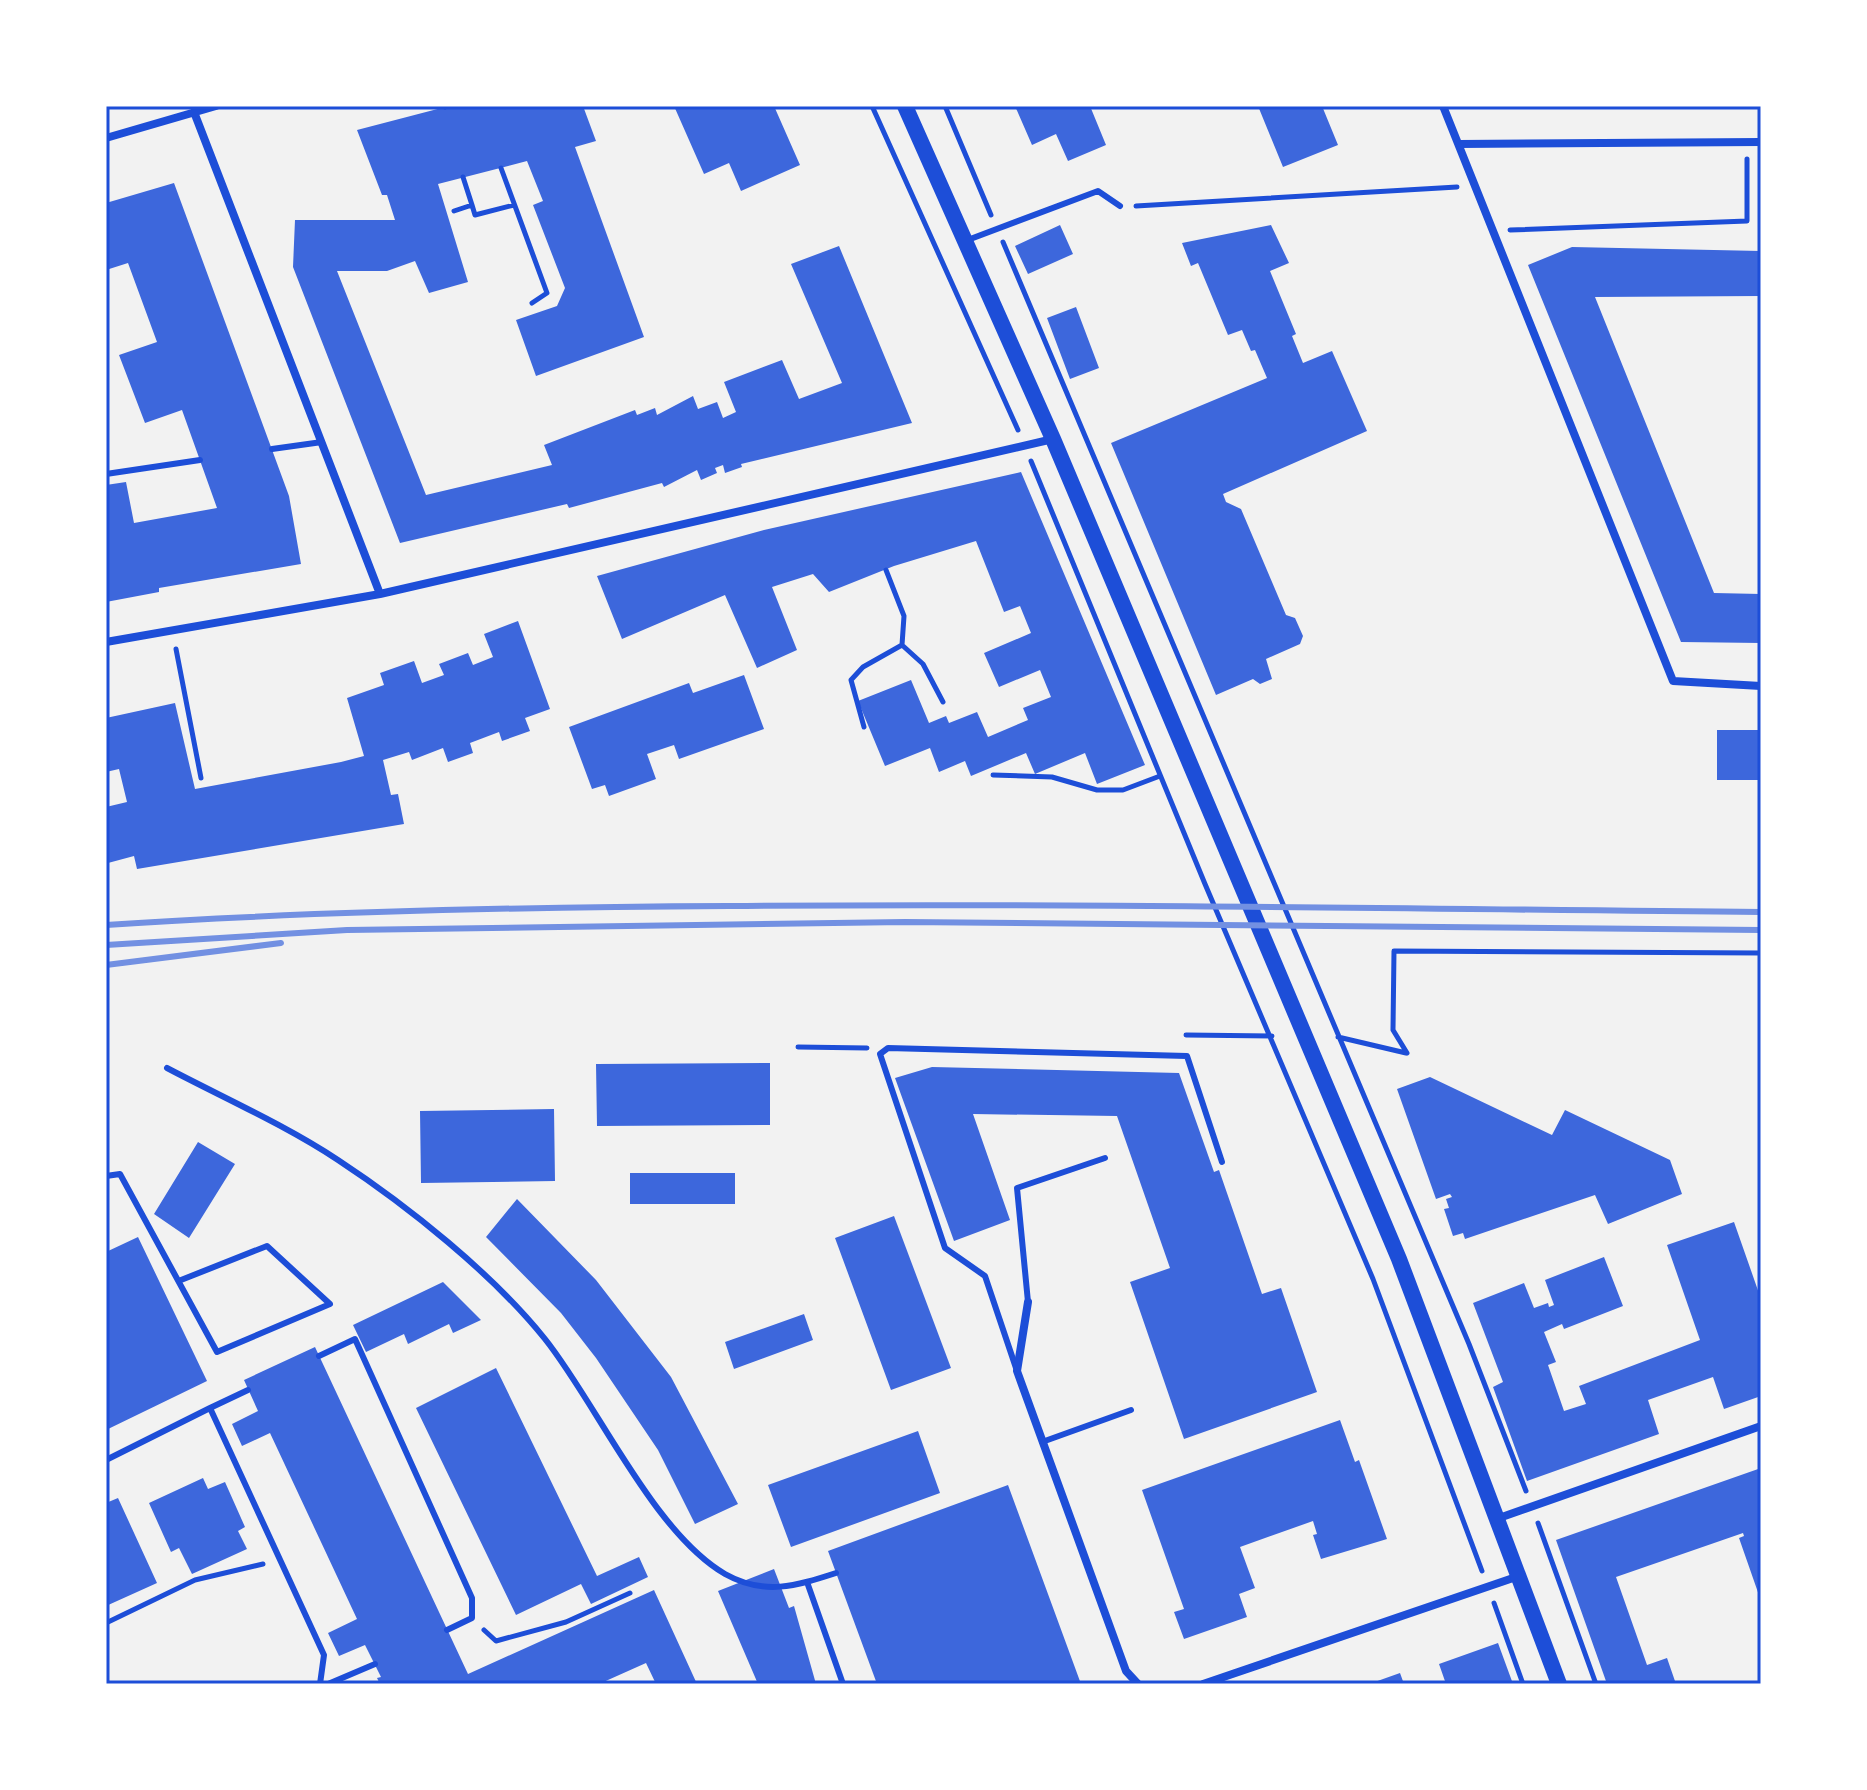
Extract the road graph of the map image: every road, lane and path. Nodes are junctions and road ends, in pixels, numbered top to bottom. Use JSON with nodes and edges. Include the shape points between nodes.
{"nodes":[{"id":1,"x":216,"y":106,"type":"edge"},
{"id":2,"x":872,"y":106,"type":"edge"},
{"id":3,"x":905,"y":106,"type":"edge"},
{"id":4,"x":945,"y":106,"type":"edge"},
{"id":5,"x":1443,"y":106,"type":"edge"},
{"id":6,"x":194,"y":112,"type":"junction"},
{"id":7,"x":106,"y":138,"type":"edge"},
{"id":8,"x":1747,"y":142,"type":"junction"},
{"id":9,"x":1761,"y":142,"type":"edge"},
{"id":10,"x":1459,"y":144,"type":"junction"},
{"id":11,"x":501,"y":168,"type":"dead end"},
{"id":12,"x":463,"y":177,"type":"dead end"},
{"id":13,"x":1474,"y":186,"type":"junction"},
{"id":14,"x":472,"y":205,"type":"junction"},
{"id":15,"x":514,"y":205,"type":"junction"},
{"id":16,"x":1120,"y":206,"type":"joint"},
{"id":17,"x":454,"y":211,"type":"dead end"},
{"id":18,"x":997,"y":229,"type":"junction"},
{"id":19,"x":1492,"y":230,"type":"junction"},
{"id":20,"x":965,"y":241,"type":"junction"},
{"id":21,"x":532,"y":303,"type":"dead end"},
{"id":22,"x":1053,"y":439,"type":"junction"},
{"id":23,"x":322,"y":442,"type":"junction"},
{"id":24,"x":1025,"y":447,"type":"junction"},
{"id":25,"x":272,"y":449,"type":"dead end"},
{"id":26,"x":200,"y":460,"type":"dead end"},
{"id":27,"x":106,"y":474,"type":"edge"},
{"id":28,"x":886,"y":570,"type":"dead end"},
{"id":29,"x":380,"y":594,"type":"junction"},
{"id":30,"x":172,"y":630,"type":"junction"},
{"id":31,"x":106,"y":642,"type":"edge"},
{"id":32,"x":902,"y":645,"type":"junction"},
{"id":33,"x":1761,"y":686,"type":"edge"},
{"id":34,"x":943,"y":702,"type":"dead end"},
{"id":35,"x":864,"y":727,"type":"dead end"},
{"id":36,"x":993,"y":775,"type":"dead end"},
{"id":37,"x":1160,"y":776,"type":"junction"},
{"id":38,"x":201,"y":778,"type":"dead end"},
{"id":39,"x":1761,"y":953,"type":"edge"},
{"id":40,"x":1248,"y":1036,"type":"dead end"},
{"id":41,"x":1349,"y":1037,"type":"dead end"},
{"id":42,"x":798,"y":1047,"type":"dead end"},
{"id":43,"x":888,"y":1048,"type":"junction"},
{"id":44,"x":1174,"y":1054,"type":"junction"},
{"id":45,"x":167,"y":1068,"type":"dead end"},
{"id":46,"x":1105,"y":1158,"type":"dead end"},
{"id":47,"x":1222,"y":1162,"type":"dead end"},
{"id":48,"x":106,"y":1176,"type":"edge"},
{"id":49,"x":181,"y":1280,"type":"junction"},
{"id":50,"x":1028,"y":1302,"type":"joint"},
{"id":51,"x":319,"y":1356,"type":"dead end"},
{"id":52,"x":1017,"y":1371,"type":"junction"},
{"id":53,"x":248,"y":1390,"type":"dead end"},
{"id":54,"x":210,"y":1408,"type":"junction"},
{"id":55,"x":1131,"y":1410,"type":"dead end"},
{"id":56,"x":1761,"y":1426,"type":"edge"},
{"id":57,"x":1042,"y":1442,"type":"junction"},
{"id":58,"x":106,"y":1460,"type":"edge"},
{"id":59,"x":1531,"y":1506,"type":"junction"},
{"id":60,"x":1499,"y":1518,"type":"junction"},
{"id":61,"x":260,"y":1565,"type":"dead end"},
{"id":62,"x":836,"y":1573,"type":"dead end"},
{"id":63,"x":1520,"y":1576,"type":"junction"},
{"id":64,"x":807,"y":1582,"type":"junction"},
{"id":65,"x":1488,"y":1586,"type":"junction"},
{"id":66,"x":630,"y":1593,"type":"dead end"},
{"id":67,"x":472,"y":1618,"type":"junction"},
{"id":68,"x":106,"y":1623,"type":"edge"},
{"id":69,"x":447,"y":1630,"type":"dead end"},
{"id":70,"x":375,"y":1664,"type":"dead end"},
{"id":71,"x":320,"y":1684,"type":"edge"},
{"id":72,"x":328,"y":1684,"type":"edge"},
{"id":73,"x":843,"y":1684,"type":"edge"},
{"id":74,"x":1138,"y":1684,"type":"edge"},
{"id":75,"x":1203,"y":1684,"type":"edge"},
{"id":76,"x":1523,"y":1684,"type":"edge"},
{"id":77,"x":1559,"y":1684,"type":"edge"},
{"id":78,"x":1596,"y":1684,"type":"edge"}],
"edges":[{"from":1,"to":6,"type":"street"},
{"from":2,"to":24,"type":"path"},
{"from":3,"to":20,"type":"main road"},
{"from":4,"to":18,"type":"path"},
{"from":5,"to":10,"type":"street"},
{"from":6,"to":7,"type":"street"},
{"from":6,"to":23,"type":"street"},
{"from":8,"to":9,"type":"street"},
{"from":8,"to":10,"type":"street"},
{"from":8,"to":19,"type":"path","via":[[1747,221]]},
{"from":10,"to":13,"type":"street"},
{"from":11,"to":15,"type":"path"},
{"from":12,"to":14,"type":"path"},
{"from":13,"to":16,"type":"path"},
{"from":13,"to":19,"type":"street"},
{"from":14,"to":15,"type":"path","via":[[475,215]]},
{"from":14,"to":17,"type":"path"},
{"from":15,"to":21,"type":"path","via":[[547,293]]},
{"from":16,"to":18,"type":"lane","via":[[1098,191]]},
{"from":18,"to":20,"type":"lane"},
{"from":18,"to":59,"type":"path","via":[[1469,1344]]},
{"from":19,"to":33,"type":"street","via":[[1673,681]]},
{"from":20,"to":22,"type":"main road"},
{"from":22,"to":24,"type":"street"},
{"from":22,"to":60,"type":"main road","via":[[1399,1259]]},
{"from":23,"to":25,"type":"lane"},
{"from":23,"to":29,"type":"street"},
{"from":24,"to":29,"type":"street"},
{"from":24,"to":37,"type":"path"},
{"from":26,"to":27,"type":"lane"},
{"from":28,"to":32,"type":"path","via":[[904,616]]},
{"from":29,"to":30,"type":"street"},
{"from":30,"to":31,"type":"street"},
{"from":30,"to":38,"type":"path"},
{"from":32,"to":34,"type":"path","via":[[923,664]]},
{"from":32,"to":35,"type":"path","via":[[851,680]]},
{"from":36,"to":37,"type":"path","via":[[1052,777],[1097,790],[1123,790]]},
{"from":37,"to":65,"type":"path","via":[[1373,1279]]},
{"from":39,"to":41,"type":"path","via":[[1394,951],[1393,1030],[1407,1053]]},
{"from":40,"to":44,"type":"path","via":[[1181,1035]]},
{"from":42,"to":43,"type":"path"},
{"from":43,"to":44,"type":"lane"},
{"from":43,"to":52,"type":"lane","via":[[880,1054],[945,1248],[985,1276]]},
{"from":44,"to":47,"type":"lane","via":[[1187,1056]]},
{"from":45,"to":64,"type":"lane","via":[[338,1160],[467,1259],[545,1339],[665,1516],[723,1573],[761,1589]]},
{"from":46,"to":50,"type":"lane","via":[[1017,1188]]},
{"from":48,"to":49,"type":"lane","via":[[120,1174]]},
{"from":49,"to":49,"type":"lane","via":[[267,1246],[330,1304],[217,1352]]},
{"from":50,"to":52,"type":"street"},
{"from":51,"to":67,"type":"lane","via":[[355,1339],[472,1598]]},
{"from":52,"to":57,"type":"street"},
{"from":53,"to":54,"type":"lane"},
{"from":54,"to":58,"type":"lane"},
{"from":54,"to":71,"type":"lane","via":[[324,1655]]},
{"from":55,"to":57,"type":"lane"},
{"from":56,"to":59,"type":"street"},
{"from":57,"to":74,"type":"street","via":[[1126,1671]]},
{"from":59,"to":60,"type":"street"},
{"from":59,"to":78,"type":"path"},
{"from":60,"to":63,"type":"main road"},
{"from":61,"to":68,"type":"path","via":[[195,1580]]},
{"from":62,"to":64,"type":"lane"},
{"from":63,"to":65,"type":"street"},
{"from":63,"to":77,"type":"main road"},
{"from":64,"to":73,"type":"lane"},
{"from":65,"to":75,"type":"street"},
{"from":65,"to":76,"type":"path"},
{"from":66,"to":67,"type":"path","via":[[566,1622],[496,1641]]},
{"from":67,"to":69,"type":"lane"},
{"from":70,"to":72,"type":"lane"}]}
